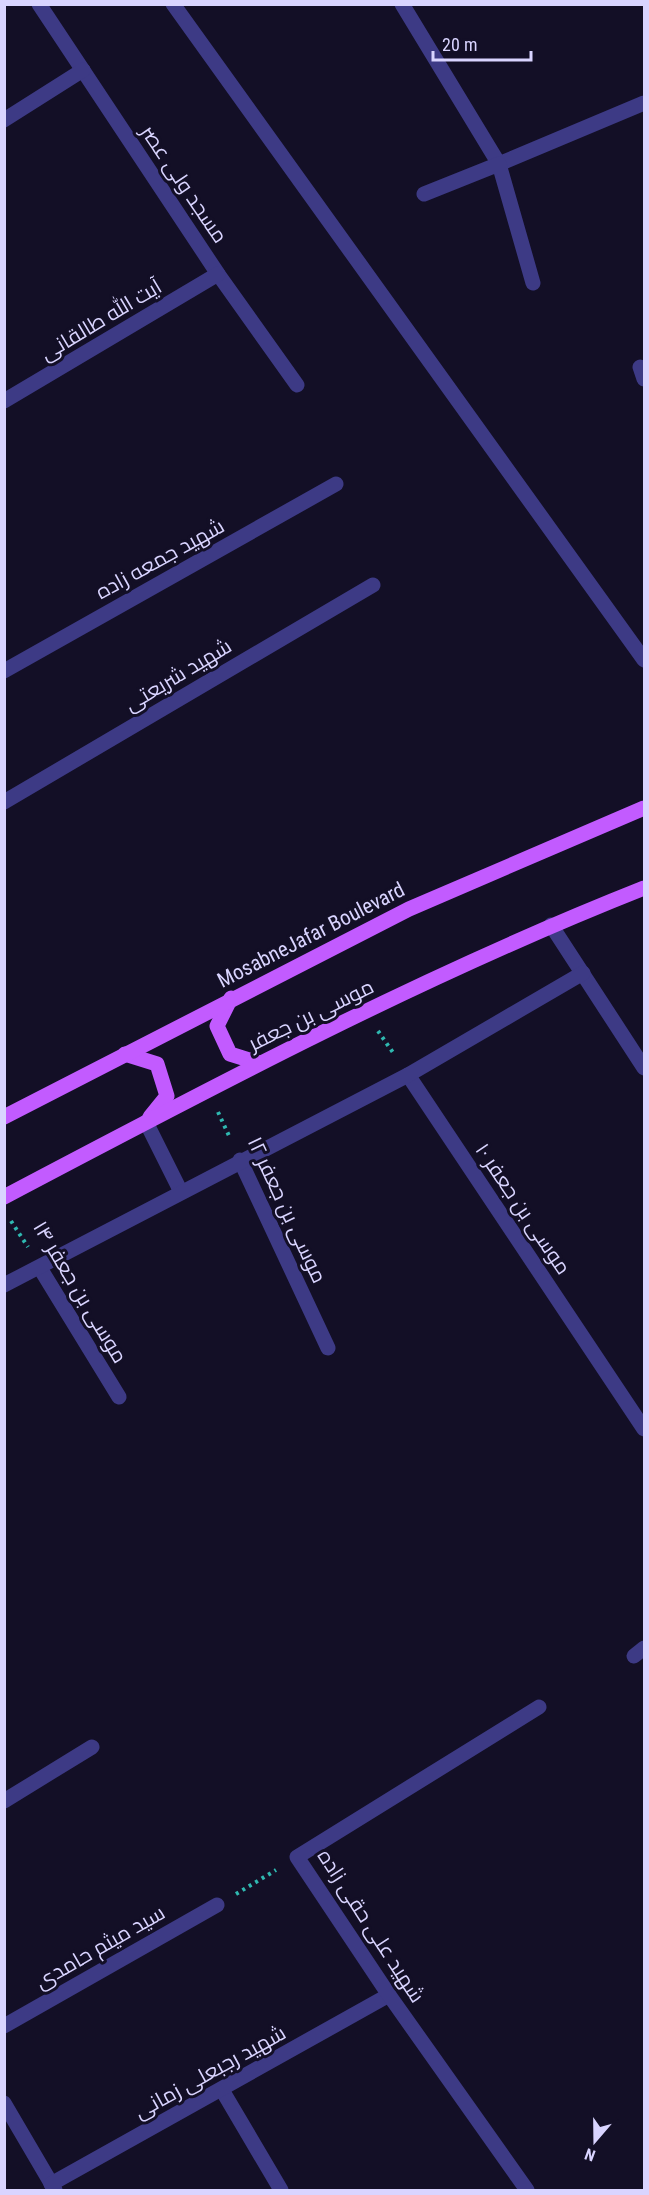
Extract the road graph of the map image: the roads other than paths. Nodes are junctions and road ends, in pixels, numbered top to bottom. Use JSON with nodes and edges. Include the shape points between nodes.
{"nodes":[{"id":1,"x":39,"y":4,"type":"edge"},
{"id":2,"x":172,"y":4,"type":"edge"},
{"id":3,"x":402,"y":4,"type":"edge"},
{"id":4,"x":82,"y":70,"type":"junction"},
{"id":5,"x":645,"y":103,"type":"edge"},
{"id":6,"x":4,"y":120,"type":"edge"},
{"id":7,"x":499,"y":164,"type":"junction"},
{"id":8,"x":424,"y":194,"type":"dead end"},
{"id":9,"x":219,"y":274,"type":"junction"},
{"id":10,"x":533,"y":283,"type":"dead end"},
{"id":11,"x":297,"y":385,"type":"dead end"},
{"id":12,"x":4,"y":401,"type":"edge"},
{"id":13,"x":336,"y":484,"type":"dead end"},
{"id":14,"x":373,"y":585,"type":"dead end"},
{"id":15,"x":645,"y":660,"type":"edge"},
{"id":16,"x":4,"y":671,"type":"edge"},
{"id":17,"x":4,"y":802,"type":"edge"},
{"id":18,"x":645,"y":808,"type":"edge"},
{"id":19,"x":645,"y":888,"type":"edge"},
{"id":20,"x":551,"y":925,"type":"junction"},
{"id":21,"x":583,"y":973,"type":"junction"},
{"id":22,"x":231,"y":998,"type":"junction"},
{"id":23,"x":125,"y":1054,"type":"junction"},
{"id":24,"x":259,"y":1063,"type":"junction"},
{"id":25,"x":645,"y":1068,"type":"edge"},
{"id":26,"x":408,"y":1075,"type":"junction"},
{"id":27,"x":4,"y":1117,"type":"edge"},
{"id":28,"x":146,"y":1122,"type":"junction"},
{"id":29,"x":240,"y":1160,"type":"junction"},
{"id":30,"x":181,"y":1192,"type":"junction"},
{"id":31,"x":4,"y":1197,"type":"edge"},
{"id":32,"x":40,"y":1268,"type":"junction"},
{"id":33,"x":4,"y":1285,"type":"edge"},
{"id":34,"x":328,"y":1348,"type":"dead end"},
{"id":35,"x":119,"y":1397,"type":"dead end"},
{"id":36,"x":645,"y":1429,"type":"edge"},
{"id":37,"x":539,"y":1707,"type":"dead end"},
{"id":38,"x":92,"y":1747,"type":"dead end"},
{"id":39,"x":4,"y":1801,"type":"edge"},
{"id":40,"x":217,"y":1905,"type":"road end"},
{"id":41,"x":389,"y":1995,"type":"junction"},
{"id":42,"x":4,"y":2026,"type":"edge"},
{"id":43,"x":222,"y":2090,"type":"junction"},
{"id":44,"x":4,"y":2103,"type":"edge"},
{"id":45,"x":53,"y":2187,"type":"edge"},
{"id":46,"x":281,"y":2190,"type":"edge"},
{"id":47,"x":527,"y":2190,"type":"edge"}],
"edges":[{"from":1,"to":4,"type":"street","name":"مسجد ولی عصر"},
{"from":2,"to":15,"type":"street"},
{"from":3,"to":7,"type":"street"},
{"from":4,"to":6,"type":"street"},
{"from":4,"to":9,"type":"street","name":"مسجد ولی عصر"},
{"from":5,"to":7,"type":"street"},
{"from":7,"to":8,"type":"street"},
{"from":7,"to":10,"type":"street"},
{"from":9,"to":11,"type":"street","name":"مسجد ولی عصر"},
{"from":9,"to":12,"type":"street","name":"آیت الله طالقانی"},
{"from":13,"to":16,"type":"street","name":"شهید جمعه زاده"},
{"from":14,"to":17,"type":"street","name":"شهید شریعتی"},
{"from":18,"to":22,"type":"main road","name":"MosabneJafar Boulevard","via":[[408,909]]},
{"from":19,"to":20,"type":"main road","name":"موسی بن جعفر"},
{"from":20,"to":21,"type":"street"},
{"from":20,"to":24,"type":"main road","name":"موسی بن جعفر"},
{"from":21,"to":25,"type":"street"},
{"from":21,"to":26,"type":"street"},
{"from":22,"to":23,"type":"main road","name":"MosabneJafar Boulevard"},
{"from":22,"to":24,"type":"main road","via":[[217,1026],[230,1054]]},
{"from":23,"to":27,"type":"main road","name":"MosabneJafar Boulevard"},
{"from":23,"to":28,"type":"main road","via":[[157,1064],[167,1096]]},
{"from":24,"to":28,"type":"main road","name":"موسی بن جعفر"},
{"from":26,"to":29,"type":"street"},
{"from":26,"to":36,"type":"street","name":"موسی بن جعفر ۱۰"},
{"from":28,"to":30,"type":"street"},
{"from":28,"to":31,"type":"main road","name":"موسی بن جعفر"},
{"from":29,"to":30,"type":"street"},
{"from":29,"to":34,"type":"street","name":"موسی بن جعفر ۱۲"},
{"from":30,"to":32,"type":"street"},
{"from":32,"to":33,"type":"street"},
{"from":32,"to":35,"type":"street","name":"موسی بن جعفر ۱۴"},
{"from":37,"to":41,"type":"street","name":"شهید علی حقی زاده","via":[[297,1857]]},
{"from":38,"to":39,"type":"street"},
{"from":40,"to":42,"type":"street","name":"سید میثم حامدی"},
{"from":41,"to":43,"type":"street","name":"شهید رجبعلی زمانی"},
{"from":41,"to":47,"type":"street","name":"شهید علی حقی زاده"},
{"from":43,"to":45,"type":"street","name":"شهید رجبعلی زمانی"},
{"from":43,"to":46,"type":"street"},
{"from":44,"to":45,"type":"street"}]}
